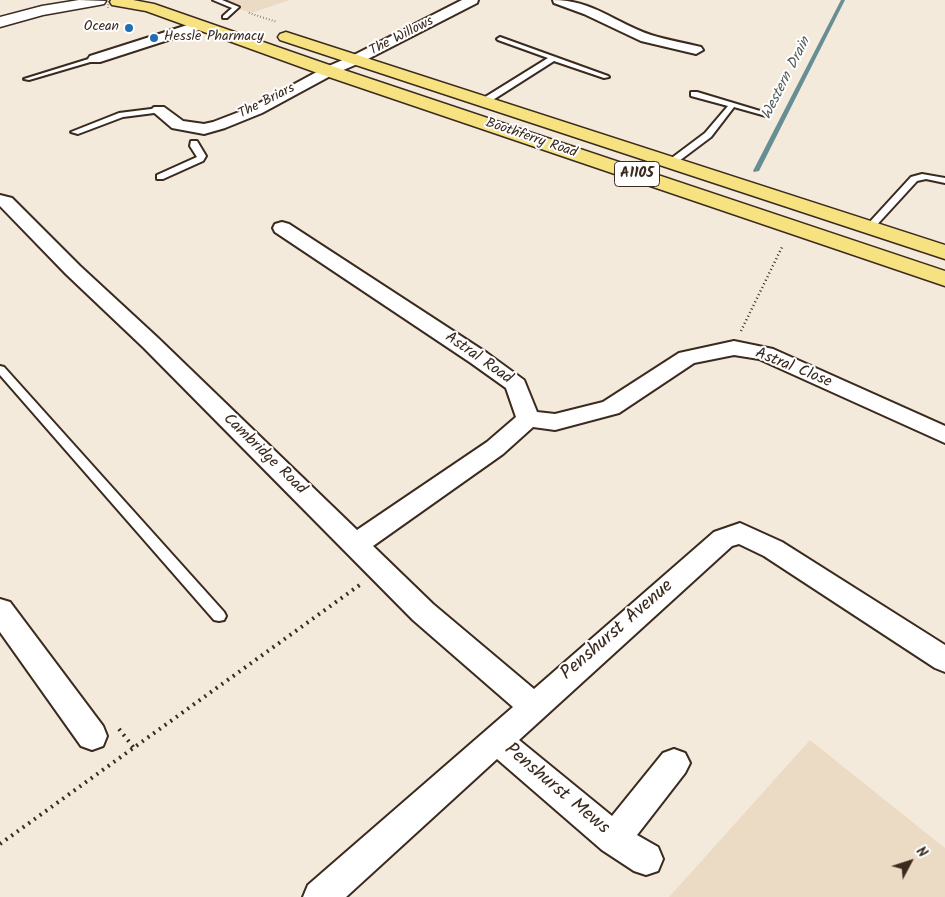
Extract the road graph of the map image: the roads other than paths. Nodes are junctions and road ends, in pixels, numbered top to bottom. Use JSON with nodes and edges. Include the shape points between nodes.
{"nodes":[{"id":1,"x":72,"y":0,"type":"edge"},
{"id":2,"x":173,"y":0,"type":"edge"},
{"id":3,"x":216,"y":0,"type":"edge"},
{"id":4,"x":472,"y":0,"type":"edge"},
{"id":5,"x":560,"y":0,"type":"edge"},
{"id":6,"x":110,"y":2,"type":"edge"},
{"id":7,"x":42,"y":11,"type":"junction"},
{"id":8,"x":225,"y":17,"type":"junction"},
{"id":9,"x":0,"y":22,"type":"edge"},
{"id":10,"x":200,"y":25,"type":"junction"},
{"id":11,"x":255,"y":27,"type":"dead end"},
{"id":12,"x":273,"y":33,"type":"dead end"},
{"id":13,"x":500,"y":39,"type":"dead end"},
{"id":14,"x":714,"y":46,"type":"dead end"},
{"id":15,"x":553,"y":58,"type":"junction"},
{"id":16,"x":95,"y":59,"type":"joint"},
{"id":17,"x":358,"y":60,"type":"junction"},
{"id":18,"x":328,"y":71,"type":"junction"},
{"id":19,"x":606,"y":78,"type":"dead end"},
{"id":20,"x":27,"y":79,"type":"dead end"},
{"id":21,"x":694,"y":94,"type":"dead end"},
{"id":22,"x":485,"y":101,"type":"junction"},
{"id":23,"x":731,"y":106,"type":"junction"},
{"id":24,"x":159,"y":110,"type":"joint"},
{"id":25,"x":766,"y":114,"type":"dead end"},
{"id":26,"x":204,"y":129,"type":"junction"},
{"id":27,"x":74,"y":132,"type":"dead end"},
{"id":28,"x":194,"y":143,"type":"joint"},
{"id":29,"x":672,"y":162,"type":"junction"},
{"id":30,"x":160,"y":176,"type":"dead end"},
{"id":31,"x":945,"y":181,"type":"edge"},
{"id":32,"x":0,"y":200,"type":"edge"},
{"id":33,"x":870,"y":227,"type":"junction"},
{"id":34,"x":282,"y":228,"type":"dead end"},
{"id":35,"x":945,"y":252,"type":"edge"},
{"id":36,"x":945,"y":279,"type":"edge"},
{"id":37,"x":0,"y":369,"type":"edge"},
{"id":38,"x":528,"y":419,"type":"junction"},
{"id":39,"x":945,"y":435,"type":"edge"},
{"id":40,"x":356,"y":544,"type":"junction"},
{"id":41,"x":0,"y":610,"type":"edge"},
{"id":42,"x":219,"y":616,"type":"dead end"},
{"id":43,"x":945,"y":660,"type":"edge"},
{"id":44,"x":533,"y":706,"type":"junction"},
{"id":45,"x":92,"y":736,"type":"dead end"},
{"id":46,"x":497,"y":740,"type":"junction"},
{"id":47,"x":674,"y":763,"type":"dead end"},
{"id":48,"x":614,"y":839,"type":"junction"},
{"id":49,"x":646,"y":859,"type":"dead end"},
{"id":50,"x":320,"y":897,"type":"edge"}],
"edges":[{"from":1,"to":7,"type":"street"},
{"from":2,"to":8,"type":"main road"},
{"from":3,"to":8,"type":"lane","via":[[236,7]]},
{"from":4,"to":17,"type":"street","name":"The Willows"},
{"from":5,"to":14,"type":"street","via":[[646,38],[699,55]]},
{"from":6,"to":7,"type":"street"},
{"from":6,"to":10,"type":"main road","name":"Boothferry Road","number":"A1105","via":[[149,7]]},
{"from":7,"to":9,"type":"street"},
{"from":8,"to":11,"type":"main road"},
{"from":10,"to":16,"type":"street"},
{"from":10,"to":18,"type":"main road","name":"Boothferry Road","number":"A1105"},
{"from":12,"to":17,"type":"main road","name":"Boothferry Road","number":"A1105"},
{"from":13,"to":15,"type":"lane"},
{"from":15,"to":19,"type":"lane"},
{"from":15,"to":22,"type":"lane"},
{"from":16,"to":20,"type":"lane"},
{"from":17,"to":18,"type":"street","name":"The Willows"},
{"from":17,"to":22,"type":"main road","name":"Boothferry Road","number":"A1105"},
{"from":18,"to":26,"type":"street","name":"The Briars","via":[[257,110]]},
{"from":18,"to":36,"type":"main road","name":"Boothferry Road","number":"A1105"},
{"from":21,"to":23,"type":"lane"},
{"from":22,"to":29,"type":"main road","name":"Boothferry Road","number":"A1105"},
{"from":23,"to":25,"type":"lane"},
{"from":23,"to":29,"type":"lane","via":[[708,135]]},
{"from":24,"to":26,"type":"street","name":"The Briars","via":[[178,125]]},
{"from":24,"to":27,"type":"lane","via":[[122,115]]},
{"from":26,"to":28,"type":"street"},
{"from":28,"to":30,"type":"lane","via":[[202,156],[200,159]]},
{"from":29,"to":33,"type":"main road","name":"Boothferry Road","number":"A1105"},
{"from":31,"to":33,"type":"lane","via":[[930,176],[914,179]]},
{"from":32,"to":40,"type":"street","name":"Cambridge Road","via":[[6,202]]},
{"from":33,"to":35,"type":"main road","name":"Boothferry Road","number":"A1105"},
{"from":34,"to":38,"type":"street","name":"Astral Road","via":[[479,358],[516,386]]},
{"from":37,"to":42,"type":"lane"},
{"from":38,"to":39,"type":"street","name":"Astral Close","via":[[555,422],[611,408],[687,358],[734,348],[765,354]]},
{"from":38,"to":40,"type":"street","via":[[495,448]]},
{"from":40,"to":44,"type":"street","name":"Cambridge Road","via":[[423,612]]},
{"from":41,"to":45,"type":"street"},
{"from":43,"to":44,"type":"street","name":"Penshurst Avenue","via":[[773,549],[740,534],[723,539]]},
{"from":44,"to":46,"type":"street","name":"Penshurst Avenue"},
{"from":46,"to":48,"type":"street","name":"Penshurst Mews"},
{"from":46,"to":50,"type":"street","name":"Penshurst Avenue"},
{"from":47,"to":48,"type":"street","name":"Penshurst Mews"},
{"from":48,"to":49,"type":"street","name":"Penshurst Mews"}]}
